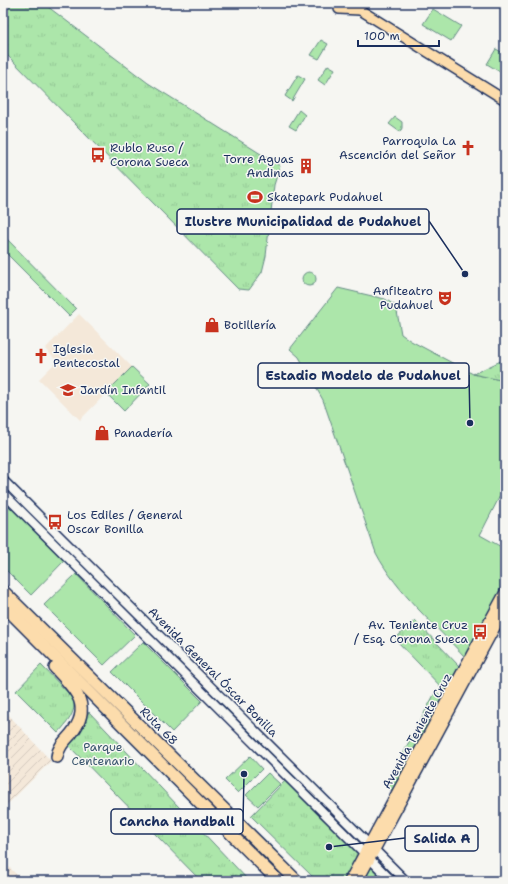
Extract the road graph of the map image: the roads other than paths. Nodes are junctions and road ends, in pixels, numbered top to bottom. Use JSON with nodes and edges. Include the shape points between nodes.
{"nodes":[{"id":1,"x":348,"y":3,"type":"edge"},
{"id":2,"x":339,"y":9,"type":"dead end"},
{"id":3,"x":360,"y":10,"type":"junction"},
{"id":4,"x":505,"y":100,"type":"edge"},
{"id":5,"x":3,"y":480,"type":"edge"},
{"id":6,"x":3,"y":493,"type":"edge"},
{"id":7,"x":3,"y":590,"type":"edge"},
{"id":8,"x":505,"y":592,"type":"edge"},
{"id":9,"x":3,"y":605,"type":"edge"},
{"id":10,"x":505,"y":609,"type":"edge"},
{"id":11,"x":3,"y":614,"type":"edge"},
{"id":12,"x":57,"y":757,"type":"dead end"},
{"id":13,"x":371,"y":847,"type":"junction"},
{"id":14,"x":367,"y":856,"type":"junction"},
{"id":15,"x":278,"y":881,"type":"edge"},
{"id":16,"x":297,"y":881,"type":"edge"},
{"id":17,"x":349,"y":881,"type":"edge"},
{"id":18,"x":358,"y":881,"type":"edge"},
{"id":19,"x":392,"y":881,"type":"edge"},
{"id":20,"x":406,"y":881,"type":"edge"}],
"edges":[{"from":1,"to":3,"type":"main road"},
{"from":2,"to":3,"type":"main road"},
{"from":3,"to":4,"type":"main road"},
{"from":5,"to":13,"type":"main road","name":"Avenida General Óscar Bonilla"},
{"from":6,"to":14,"type":"main road","name":"Avenida General Óscar Bonilla"},
{"from":7,"to":16,"type":"highway","name":"Ruta 68"},
{"from":8,"to":13,"type":"main road","name":"Avenida Teniente Cruz"},
{"from":9,"to":15,"type":"highway","name":"Ruta 68"},
{"from":10,"to":13,"type":"main road","name":"Avenida Teniente Cruz"},
{"from":11,"to":12,"type":"highway","via":[[69,682],[79,697],[79,720],[60,746]]},
{"from":13,"to":14,"type":"main road","name":"Avenida Teniente Cruz"},
{"from":13,"to":20,"type":"main road","name":"Avenida General Óscar Bonilla"},
{"from":14,"to":17,"type":"main road","name":"Avenida Teniente Cruz"},
{"from":14,"to":18,"type":"main road","name":"Avenida Teniente Cruz"},
{"from":14,"to":19,"type":"main road","name":"Avenida General Óscar Bonilla"}]}
